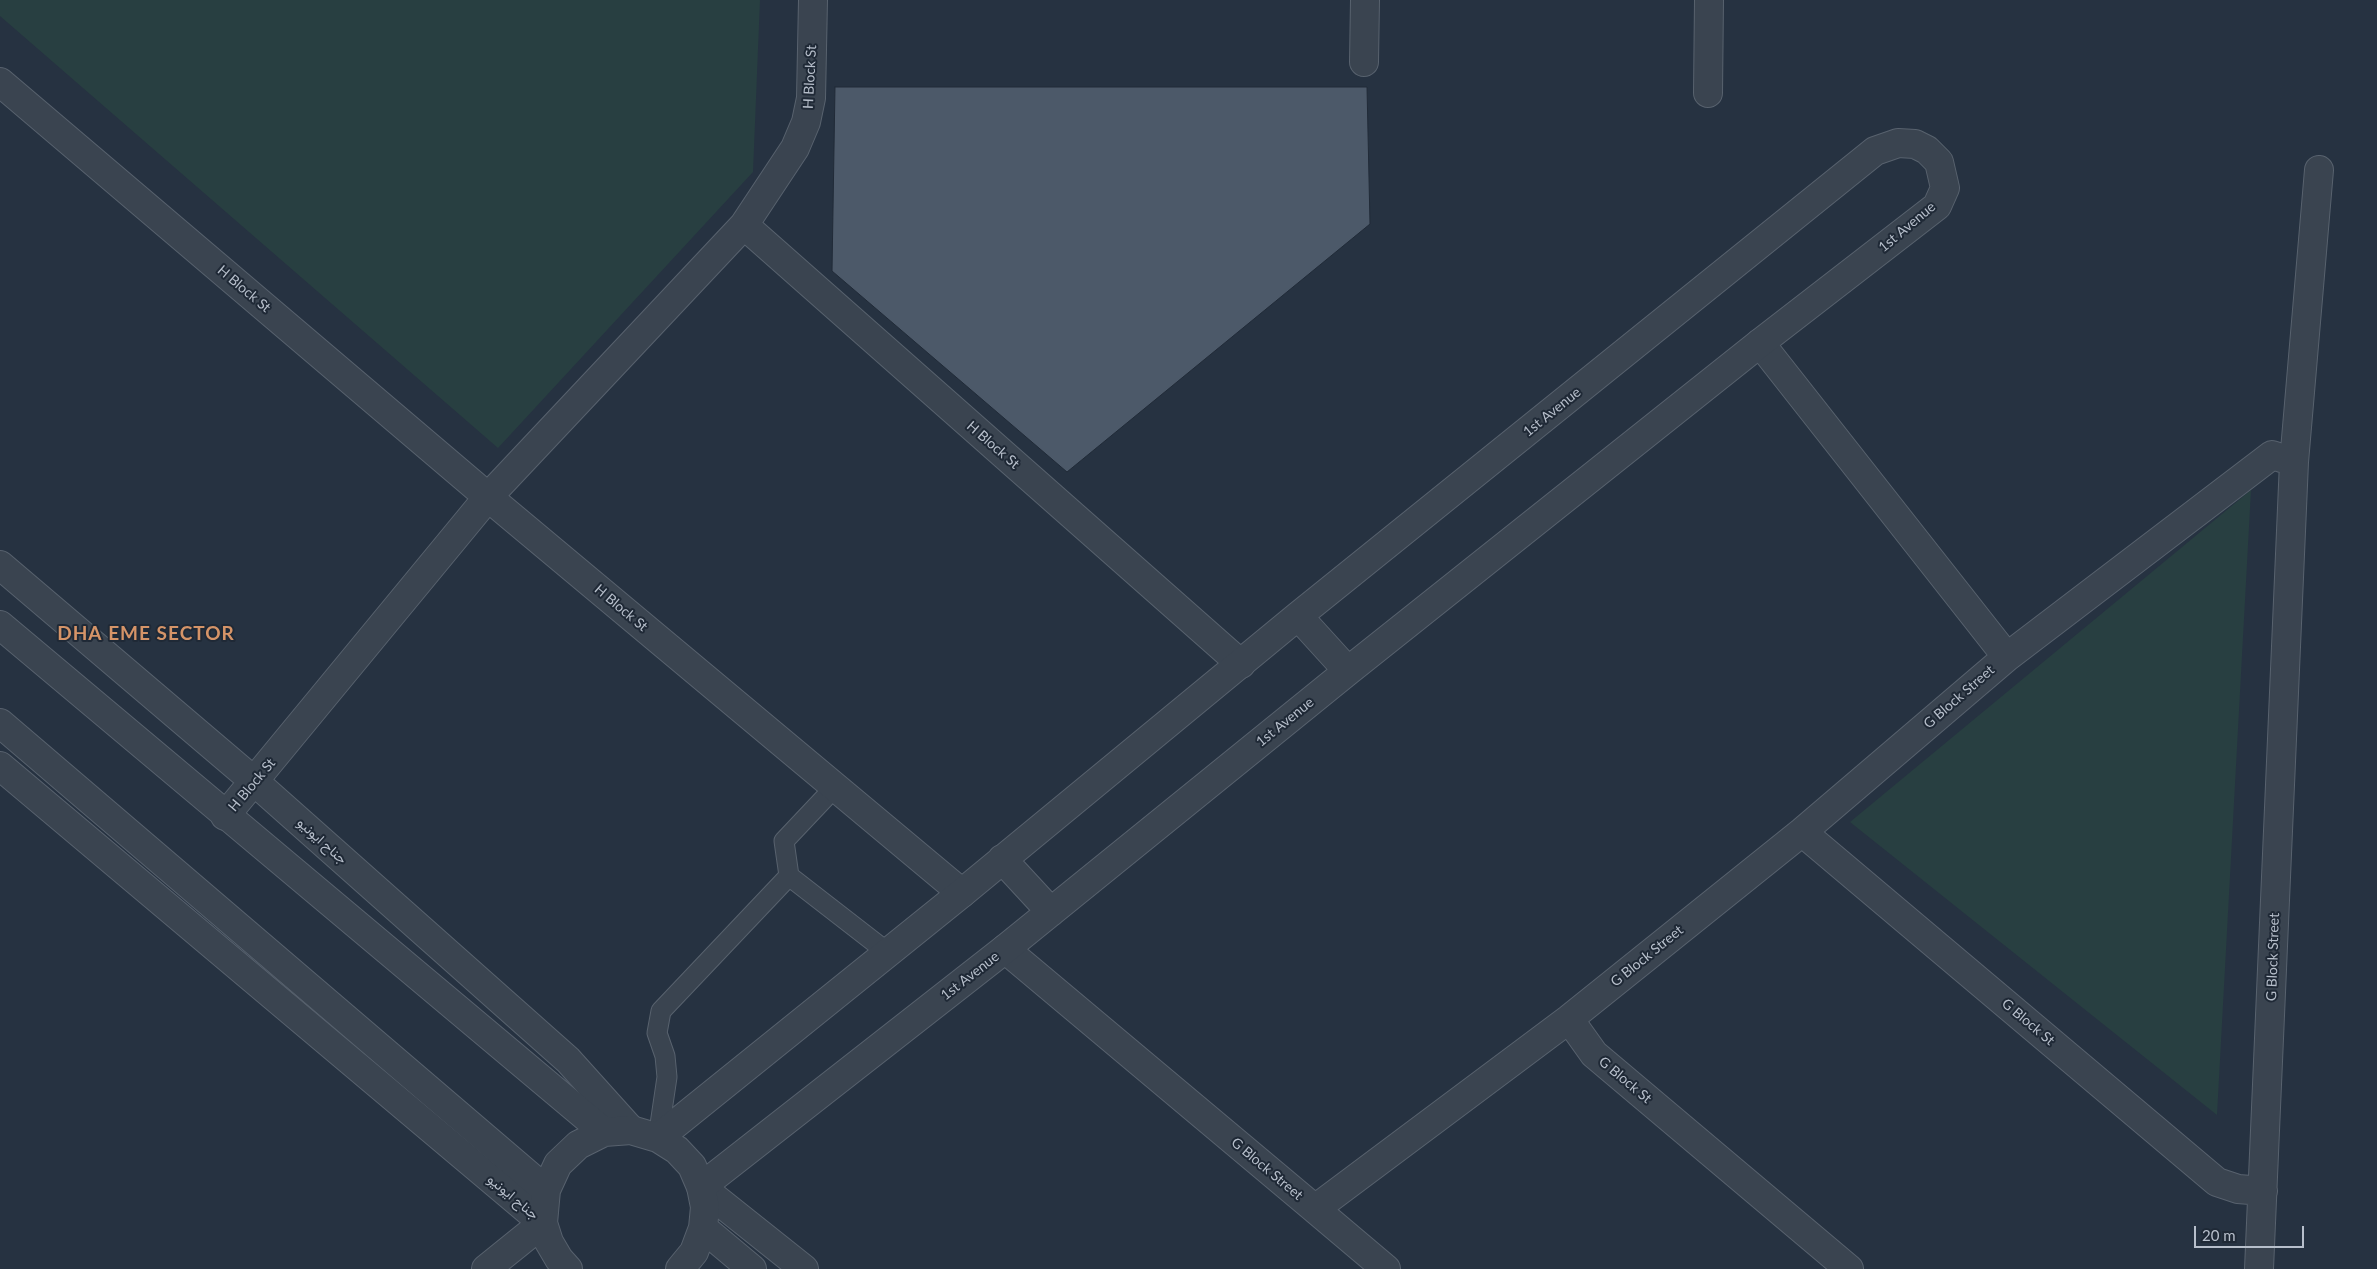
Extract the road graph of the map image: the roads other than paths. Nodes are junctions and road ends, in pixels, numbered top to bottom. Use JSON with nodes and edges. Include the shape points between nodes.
{"nodes":[{"id":1,"x":812,"y":0,"type":"edge"},
{"id":2,"x":1365,"y":0,"type":"edge"},
{"id":3,"x":1709,"y":0,"type":"edge"},
{"id":4,"x":1364,"y":62,"type":"dead end"},
{"id":5,"x":0,"y":82,"type":"edge"},
{"id":6,"x":1708,"y":93,"type":"dead end"},
{"id":7,"x":2319,"y":170,"type":"dead end"},
{"id":8,"x":744,"y":225,"type":"junction"},
{"id":9,"x":1760,"y":343,"type":"junction"},
{"id":10,"x":2294,"y":462,"type":"junction"},
{"id":11,"x":488,"y":497,"type":"junction"},
{"id":12,"x":0,"y":565,"type":"edge"},
{"id":13,"x":1298,"y":616,"type":"junction"},
{"id":14,"x":0,"y":625,"type":"edge"},
{"id":15,"x":2007,"y":657,"type":"junction"},
{"id":16,"x":1241,"y":664,"type":"junction"},
{"id":17,"x":1348,"y":671,"type":"junction"},
{"id":18,"x":0,"y":723,"type":"edge"},
{"id":19,"x":0,"y":766,"type":"edge"},
{"id":20,"x":256,"y":782,"type":"junction"},
{"id":21,"x":835,"y":787,"type":"junction"},
{"id":22,"x":225,"y":816,"type":"junction"},
{"id":23,"x":1802,"y":832,"type":"junction"},
{"id":24,"x":1002,"y":859,"type":"junction"},
{"id":25,"x":789,"y":876,"type":"junction"},
{"id":26,"x":962,"y":893,"type":"junction"},
{"id":27,"x":1051,"y":912,"type":"junction"},
{"id":28,"x":1004,"y":949,"type":"junction"},
{"id":29,"x":887,"y":952,"type":"junction"},
{"id":30,"x":1568,"y":1019,"type":"junction"},
{"id":31,"x":631,"y":1130,"type":"junction"},
{"id":32,"x":604,"y":1132,"type":"junction"},
{"id":33,"x":658,"y":1138,"type":"junction"},
{"id":34,"x":701,"y":1187,"type":"junction"},
{"id":35,"x":546,"y":1190,"type":"junction"},
{"id":36,"x":2263,"y":1191,"type":"junction"},
{"id":37,"x":1315,"y":1208,"type":"junction"},
{"id":38,"x":544,"y":1222,"type":"junction"},
{"id":39,"x":704,"y":1228,"type":"junction"},
{"id":40,"x":486,"y":1269,"type":"edge"},
{"id":41,"x":568,"y":1269,"type":"edge"},
{"id":42,"x":680,"y":1269,"type":"edge"},
{"id":43,"x":752,"y":1269,"type":"edge"},
{"id":44,"x":804,"y":1269,"type":"edge"},
{"id":45,"x":1386,"y":1269,"type":"edge"},
{"id":46,"x":1849,"y":1269,"type":"edge"},
{"id":47,"x":2259,"y":1269,"type":"edge"}],
"edges":[{"from":1,"to":8,"type":"street","name":"H Block St","via":[[811,98],[806,122],[795,148]]},
{"from":2,"to":4,"type":"street"},
{"from":3,"to":6,"type":"street"},
{"from":5,"to":11,"type":"street","name":"H Block St"},
{"from":7,"to":10,"type":"street"},
{"from":8,"to":11,"type":"street","name":"H Block St"},
{"from":8,"to":16,"type":"street","name":"H Block St"},
{"from":9,"to":13,"type":"street","name":"1st Avenue","via":[[1936,206],[1945,188],[1943,174],[1939,162],[1927,150],[1915,144],[1898,143],[1875,151]]},
{"from":9,"to":15,"type":"street"},
{"from":9,"to":17,"type":"street","name":"1st Avenue"},
{"from":10,"to":15,"type":"street","name":"G Block Street","via":[[2272,455]]},
{"from":10,"to":36,"type":"street","name":"G Block Street"},
{"from":11,"to":20,"type":"street","name":"H Block St"},
{"from":11,"to":21,"type":"street","name":"H Block St"},
{"from":12,"to":20,"type":"street","name":"جناح ایونیو"},
{"from":13,"to":16,"type":"street","name":"1st Avenue"},
{"from":13,"to":17,"type":"street"},
{"from":14,"to":22,"type":"street"},
{"from":15,"to":23,"type":"street","name":"G Block Street"},
{"from":16,"to":24,"type":"street","name":"1st Avenue"},
{"from":17,"to":27,"type":"street","name":"1st Avenue"},
{"from":18,"to":35,"type":"street","name":"جناح ایونیو"},
{"from":19,"to":38,"type":"street","name":"جناح ایونیو"},
{"from":20,"to":22,"type":"street","name":"H Block St"},
{"from":20,"to":31,"type":"street","name":"جناح ایونیو","via":[[568,1060]]},
{"from":21,"to":25,"type":"lane","via":[[784,841]]},
{"from":21,"to":26,"type":"street","name":"H Block St"},
{"from":22,"to":32,"type":"street"},
{"from":23,"to":30,"type":"street","name":"G Block Street"},
{"from":23,"to":36,"type":"street","name":"G Block St","via":[[2217,1182],[2238,1189]]},
{"from":24,"to":26,"type":"street","name":"1st Avenue"},
{"from":24,"to":27,"type":"street"},
{"from":25,"to":29,"type":"lane"},
{"from":25,"to":33,"type":"lane","via":[[661,1011],[658,1033],[667,1077]]},
{"from":26,"to":29,"type":"street","name":"1st Avenue"},
{"from":27,"to":28,"type":"street","name":"1st Avenue"},
{"from":28,"to":34,"type":"street","name":"1st Avenue"},
{"from":28,"to":37,"type":"street","name":"G Block Street"},
{"from":29,"to":33,"type":"street","name":"1st Avenue"},
{"from":30,"to":37,"type":"street","name":"G Block Street"},
{"from":30,"to":46,"type":"street","name":"G Block St","via":[[1594,1054]]},
{"from":31,"to":32,"type":"street"},
{"from":31,"to":33,"type":"street"},
{"from":32,"to":35,"type":"street","via":[[578,1144],[558,1164]]},
{"from":33,"to":34,"type":"street","via":[[677,1150],[692,1166]]},
{"from":34,"to":39,"type":"street","via":[[705,1207]]},
{"from":34,"to":44,"type":"street"},
{"from":35,"to":38,"type":"street"},
{"from":36,"to":47,"type":"street","name":"G Block Street"},
{"from":37,"to":45,"type":"street"},
{"from":38,"to":40,"type":"street"},
{"from":38,"to":41,"type":"street","via":[[549,1242]]},
{"from":39,"to":42,"type":"street","via":[[694,1252]]},
{"from":39,"to":43,"type":"street"}]}
